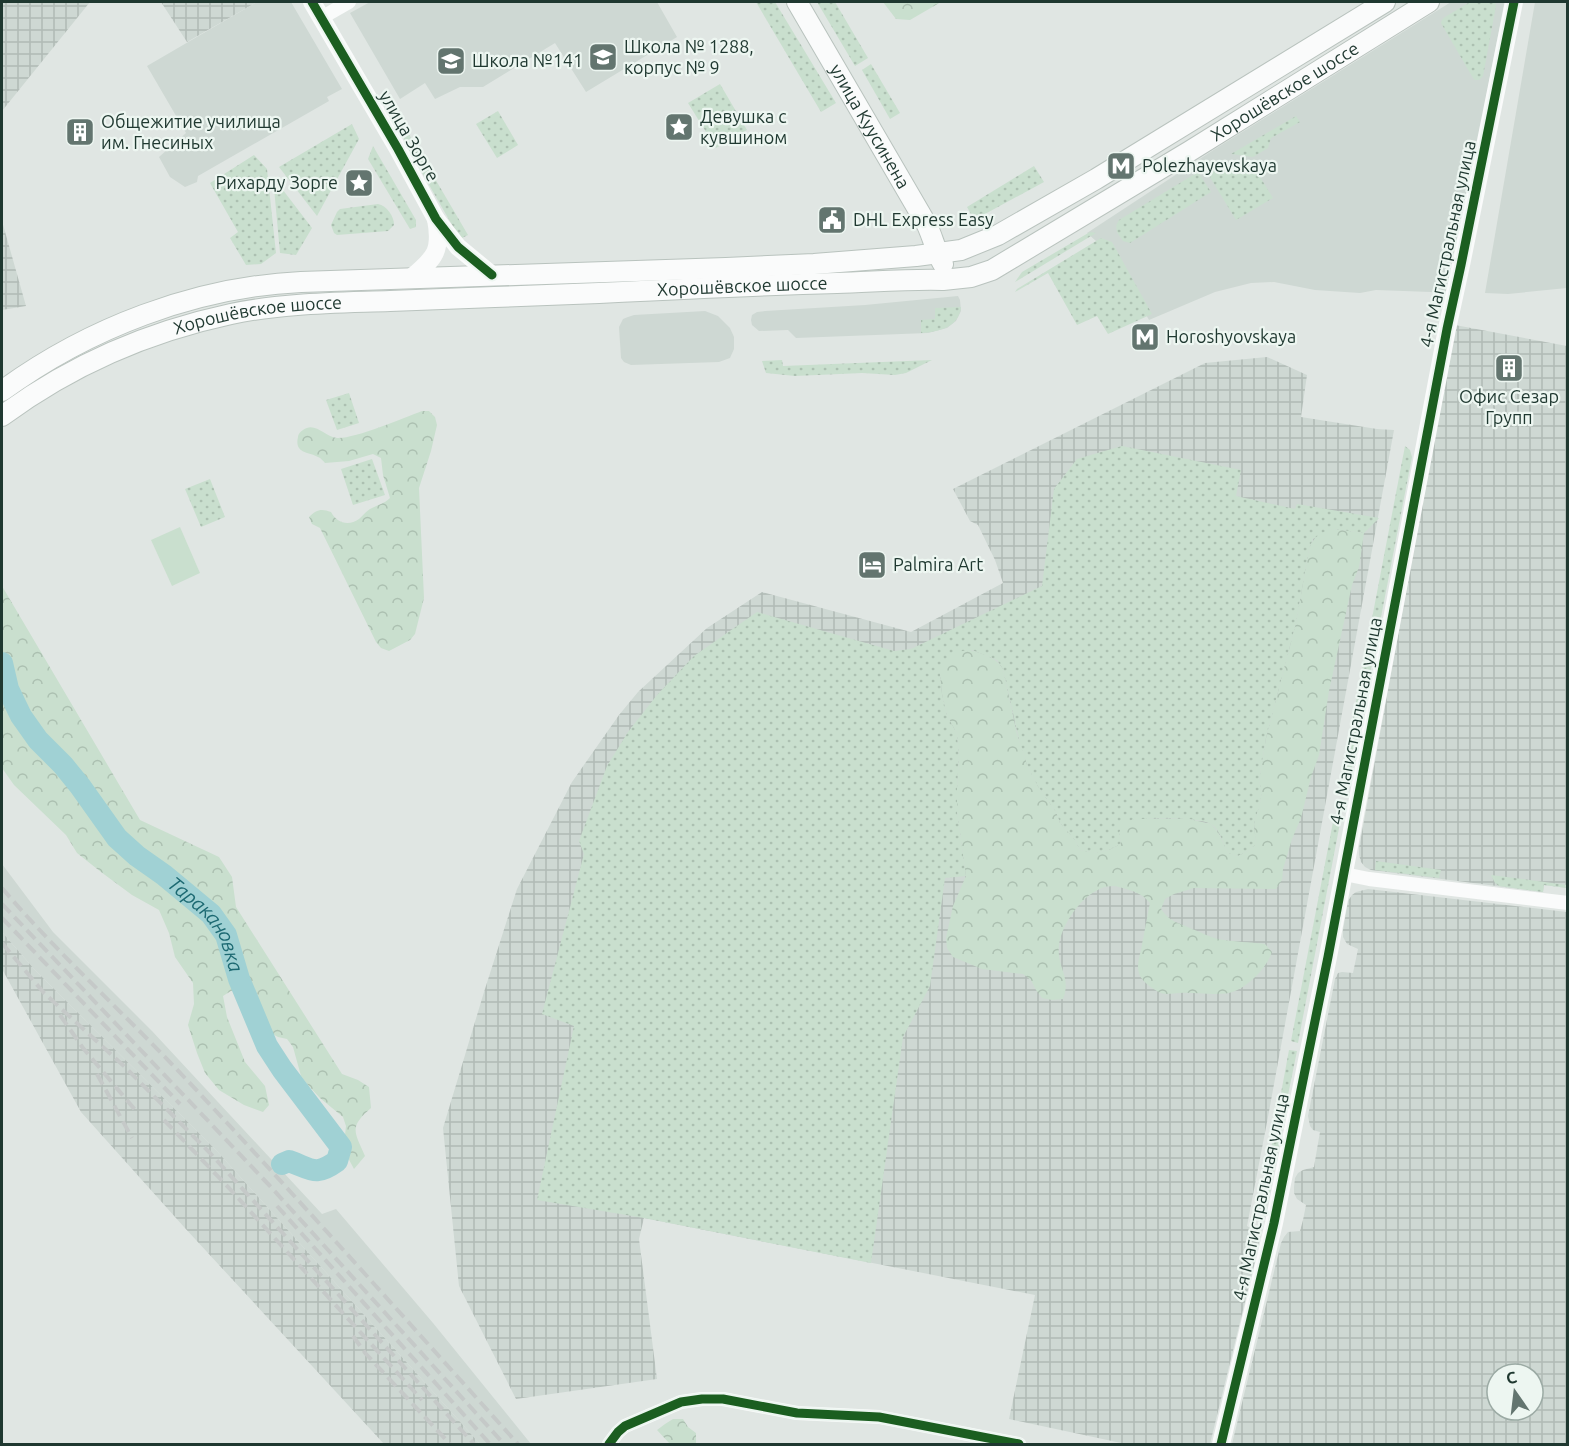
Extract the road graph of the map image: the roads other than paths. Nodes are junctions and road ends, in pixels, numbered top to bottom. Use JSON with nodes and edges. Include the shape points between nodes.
{"nodes":[{"id":1,"x":312,"y":2,"type":"edge"},
{"id":2,"x":349,"y":2,"type":"edge"},
{"id":3,"x":797,"y":2,"type":"edge"},
{"id":4,"x":1385,"y":2,"type":"edge"},
{"id":5,"x":1429,"y":2,"type":"edge"},
{"id":6,"x":1514,"y":2,"type":"edge"},
{"id":7,"x":321,"y":18,"type":"junction"},
{"id":8,"x":436,"y":219,"type":"junction"},
{"id":9,"x":938,"y":253,"type":"junction"},
{"id":10,"x":492,"y":275,"type":"junction"},
{"id":11,"x":411,"y":278,"type":"junction"},
{"id":12,"x":967,"y":278,"type":"junction"},
{"id":13,"x":904,"y":281,"type":"junction"},
{"id":14,"x":2,"y":391,"type":"edge"},
{"id":15,"x":2,"y":416,"type":"edge"},
{"id":16,"x":1344,"y":874,"type":"junction"},
{"id":17,"x":1568,"y":903,"type":"edge"},
{"id":18,"x":609,"y":1444,"type":"edge"},
{"id":19,"x":1019,"y":1444,"type":"edge"},
{"id":20,"x":1221,"y":1444,"type":"edge"}],
"edges":[{"from":1,"to":7,"type":"street","name":"улица Зорге"},
{"from":2,"to":7,"type":"street"},
{"from":3,"to":9,"type":"main road","name":"улица Куусинена","via":[[927,225]]},
{"from":4,"to":9,"type":"main road","name":"Хорошёвское шоссе","via":[[1017,224],[974,246]]},
{"from":5,"to":12,"type":"main road","name":"Хорошёвское шоссе","via":[[992,270]]},
{"from":6,"to":16,"type":"street","name":"4-я Магистральная улица","via":[[1447,329]]},
{"from":7,"to":8,"type":"street","name":"улица Зорге"},
{"from":8,"to":10,"type":"street","name":"улица Зорге","via":[[458,247]]},
{"from":8,"to":11,"type":"street","name":"улица Зорге","via":[[438,248]]},
{"from":9,"to":10,"type":"main road","name":"Хорошёвское шоссе","via":[[814,264]]},
{"from":9,"to":12,"type":"main road","name":"улица Куусинена","via":[[952,275]]},
{"from":9,"to":13,"type":"main road","via":[[937,264],[929,275]]},
{"from":10,"to":11,"type":"main road","name":"Хорошёвское шоссе"},
{"from":11,"to":14,"type":"main road","name":"Хорошёвское шоссе","via":[[273,283],[195,299],[133,319],[91,338],[21,376]]},
{"from":12,"to":13,"type":"main road","name":"Хорошёвское шоссе"},
{"from":13,"to":15,"type":"main road","name":"Хорошёвское шоссе","via":[[259,309],[209,319],[118,349],[31,394]]},
{"from":16,"to":17,"type":"street"},
{"from":16,"to":20,"type":"street","name":"4-я Магистральная улица","via":[[1274,1224]]},
{"from":18,"to":19,"type":"street","via":[[625,1426],[681,1402],[702,1399],[723,1399],[797,1413],[879,1417]]}]}
